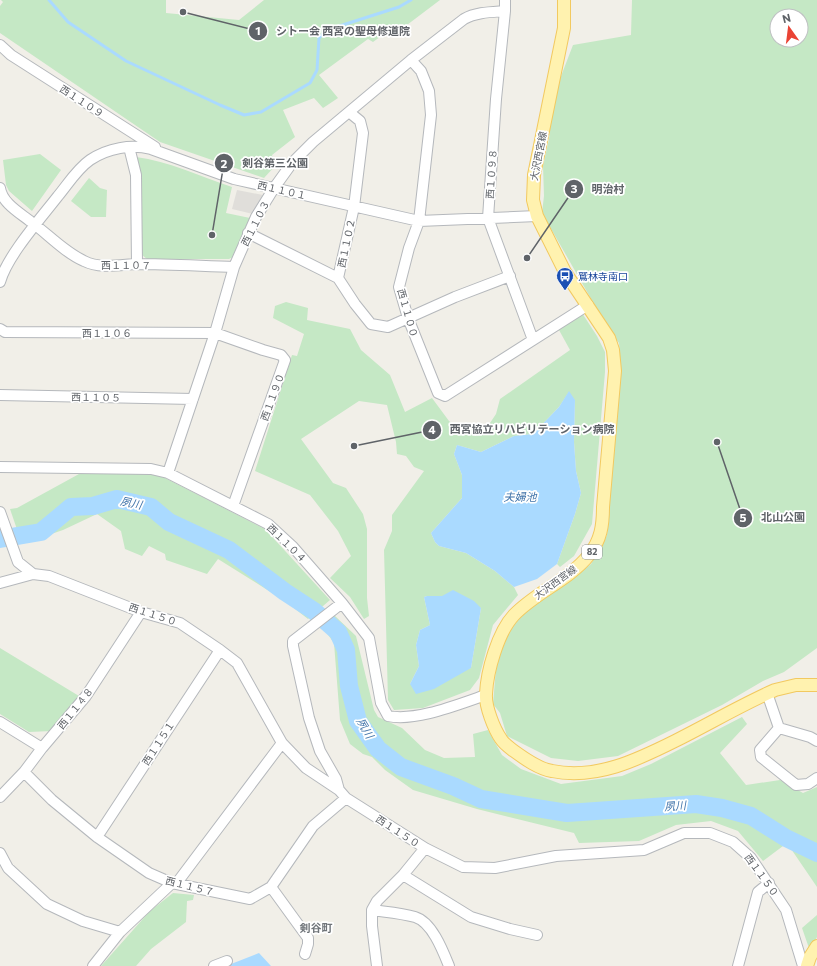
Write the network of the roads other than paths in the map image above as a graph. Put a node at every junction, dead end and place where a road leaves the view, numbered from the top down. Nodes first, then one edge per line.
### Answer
1 (505, 0) edge
2 (564, 0) edge
3 (506, 11) junction
4 (0, 45) edge
5 (411, 60) junction
6 (349, 112) junction
7 (129, 147) junction
8 (165, 154) junction
9 (0, 188) edge
10 (274, 188) junction
11 (354, 207) junction
12 (537, 216) junction
13 (488, 218) junction
14 (419, 220) junction
15 (36, 225) junction
16 (248, 233) junction
17 (136, 264) junction
18 (234, 267) junction
19 (510, 276) junction
20 (338, 278) junction
21 (0, 282) edge
22 (588, 305) junction
23 (408, 318) junction
24 (0, 329) edge
25 (214, 334) junction
26 (533, 340) junction
27 (0, 395) edge
28 (193, 399) junction
29 (0, 467) edge
30 (168, 473) junction
31 (233, 506) junction
32 (0, 512) edge
33 (33, 574) junction
34 (0, 583) edge
35 (342, 603) junction
36 (141, 612) junction
37 (220, 650) junction
38 (817, 686) edge
39 (767, 693) junction
40 (486, 695) junction
41 (0, 722) edge
42 (779, 728) junction
43 (817, 741) edge
44 (282, 744) junction
45 (42, 748) junction
46 (24, 772) junction
47 (817, 778) edge
48 (338, 790) junction
49 (0, 797) edge
50 (346, 798) junction
51 (96, 837) junction
52 (425, 848) junction
53 (0, 853) edge
54 (403, 875) junction
55 (769, 883) junction
56 (174, 884) junction
57 (271, 887) junction
58 (372, 910) junction
59 (120, 932) junction
60 (537, 935) dead end
61 (817, 946) edge
62 (305, 954) dead end
63 (227, 961) dead end
64 (93, 966) edge
65 (214, 966) edge
66 (377, 966) edge
67 (449, 966) edge
68 (738, 966) edge
69 (803, 966) edge
70 (806, 966) edge

1 - 3 street, 西１０９８
2 - 12 main road, 大沢西宮線 / 82
3 - 5 street, 西１１０３
3 - 13 street, 西１０９８
4 - 8 street, 西１１０９
5 - 6 street, 西１１０３
5 - 14 street, 西１１００
6 - 10 street, 西１１０３
6 - 11 street, 西１１０２
7 - 8 street, 西１１０１
7 - 15 street, 西１１０１
7 - 17 street
8 - 10 street, 西１１０１
9 - 15 street, 西１１０７
10 - 11 street, 西１１０１
10 - 16 street, 西１１０３
11 - 14 street, 西１１０１
11 - 20 street, 西１１０２
12 - 13 street, 西１１０１
12 - 22 main road, 大沢西宮線 / 82
13 - 14 street, 西１１０１
13 - 19 street, 西１０９８
14 - 23 street, 西１１００
15 - 17 street, 西１１０７
15 - 21 street, 西１１０１
16 - 18 street, 西１１０３
16 - 20 street, 西１１０２
17 - 18 street, 西１１０７
18 - 25 street, 西１１０３
19 - 23 street
19 - 26 street, 西１０９８
20 - 23 street
22 - 26 street, 西１１００
22 - 40 main road, 大沢西宮線 / 82
23 - 26 street, 西１１００
24 - 25 street, 西１１０６
25 - 28 street, 西１１０３
25 - 31 street, 西１１９０
27 - 28 street, 西１１０５
28 - 30 street, 西１１０３
29 - 30 street, 西１１０４
30 - 31 street, 西１１０４
31 - 35 street, 西１１０４
32 - 33 street
33 - 34 street, 西１１５０
33 - 36 street, 西１１５０
35 - 40 street, 西１１０４
35 - 48 street
36 - 37 street, 西１１５０
36 - 45 street, 西１１４８
37 - 44 street, 西１１５０
37 - 51 street, 西１１５１
38 - 39 main road, 大沢西宮線 / 82
39 - 40 main road, 大沢西宮線 / 82
39 - 42 street
41 - 45 street
42 - 43 street
42 - 47 street
44 - 48 street, 西１１５０
44 - 56 street
45 - 46 street, 西１１４８
46 - 49 street, 西１１４８
46 - 51 street, 西１１５７
48 - 50 street, 西１１５０
50 - 52 street, 西１１５０
50 - 57 street, 西１１５７
51 - 56 street, 西１１５７
52 - 54 street
52 - 55 street, 西１１５０
53 - 59 street
54 - 58 street
54 - 60 street
55 - 68 street
55 - 69 street, 西１１５０
56 - 57 street, 西１１５７
56 - 59 street
57 - 62 street
58 - 66 street
58 - 67 street
59 - 64 street
61 - 70 main road
63 - 65 street

